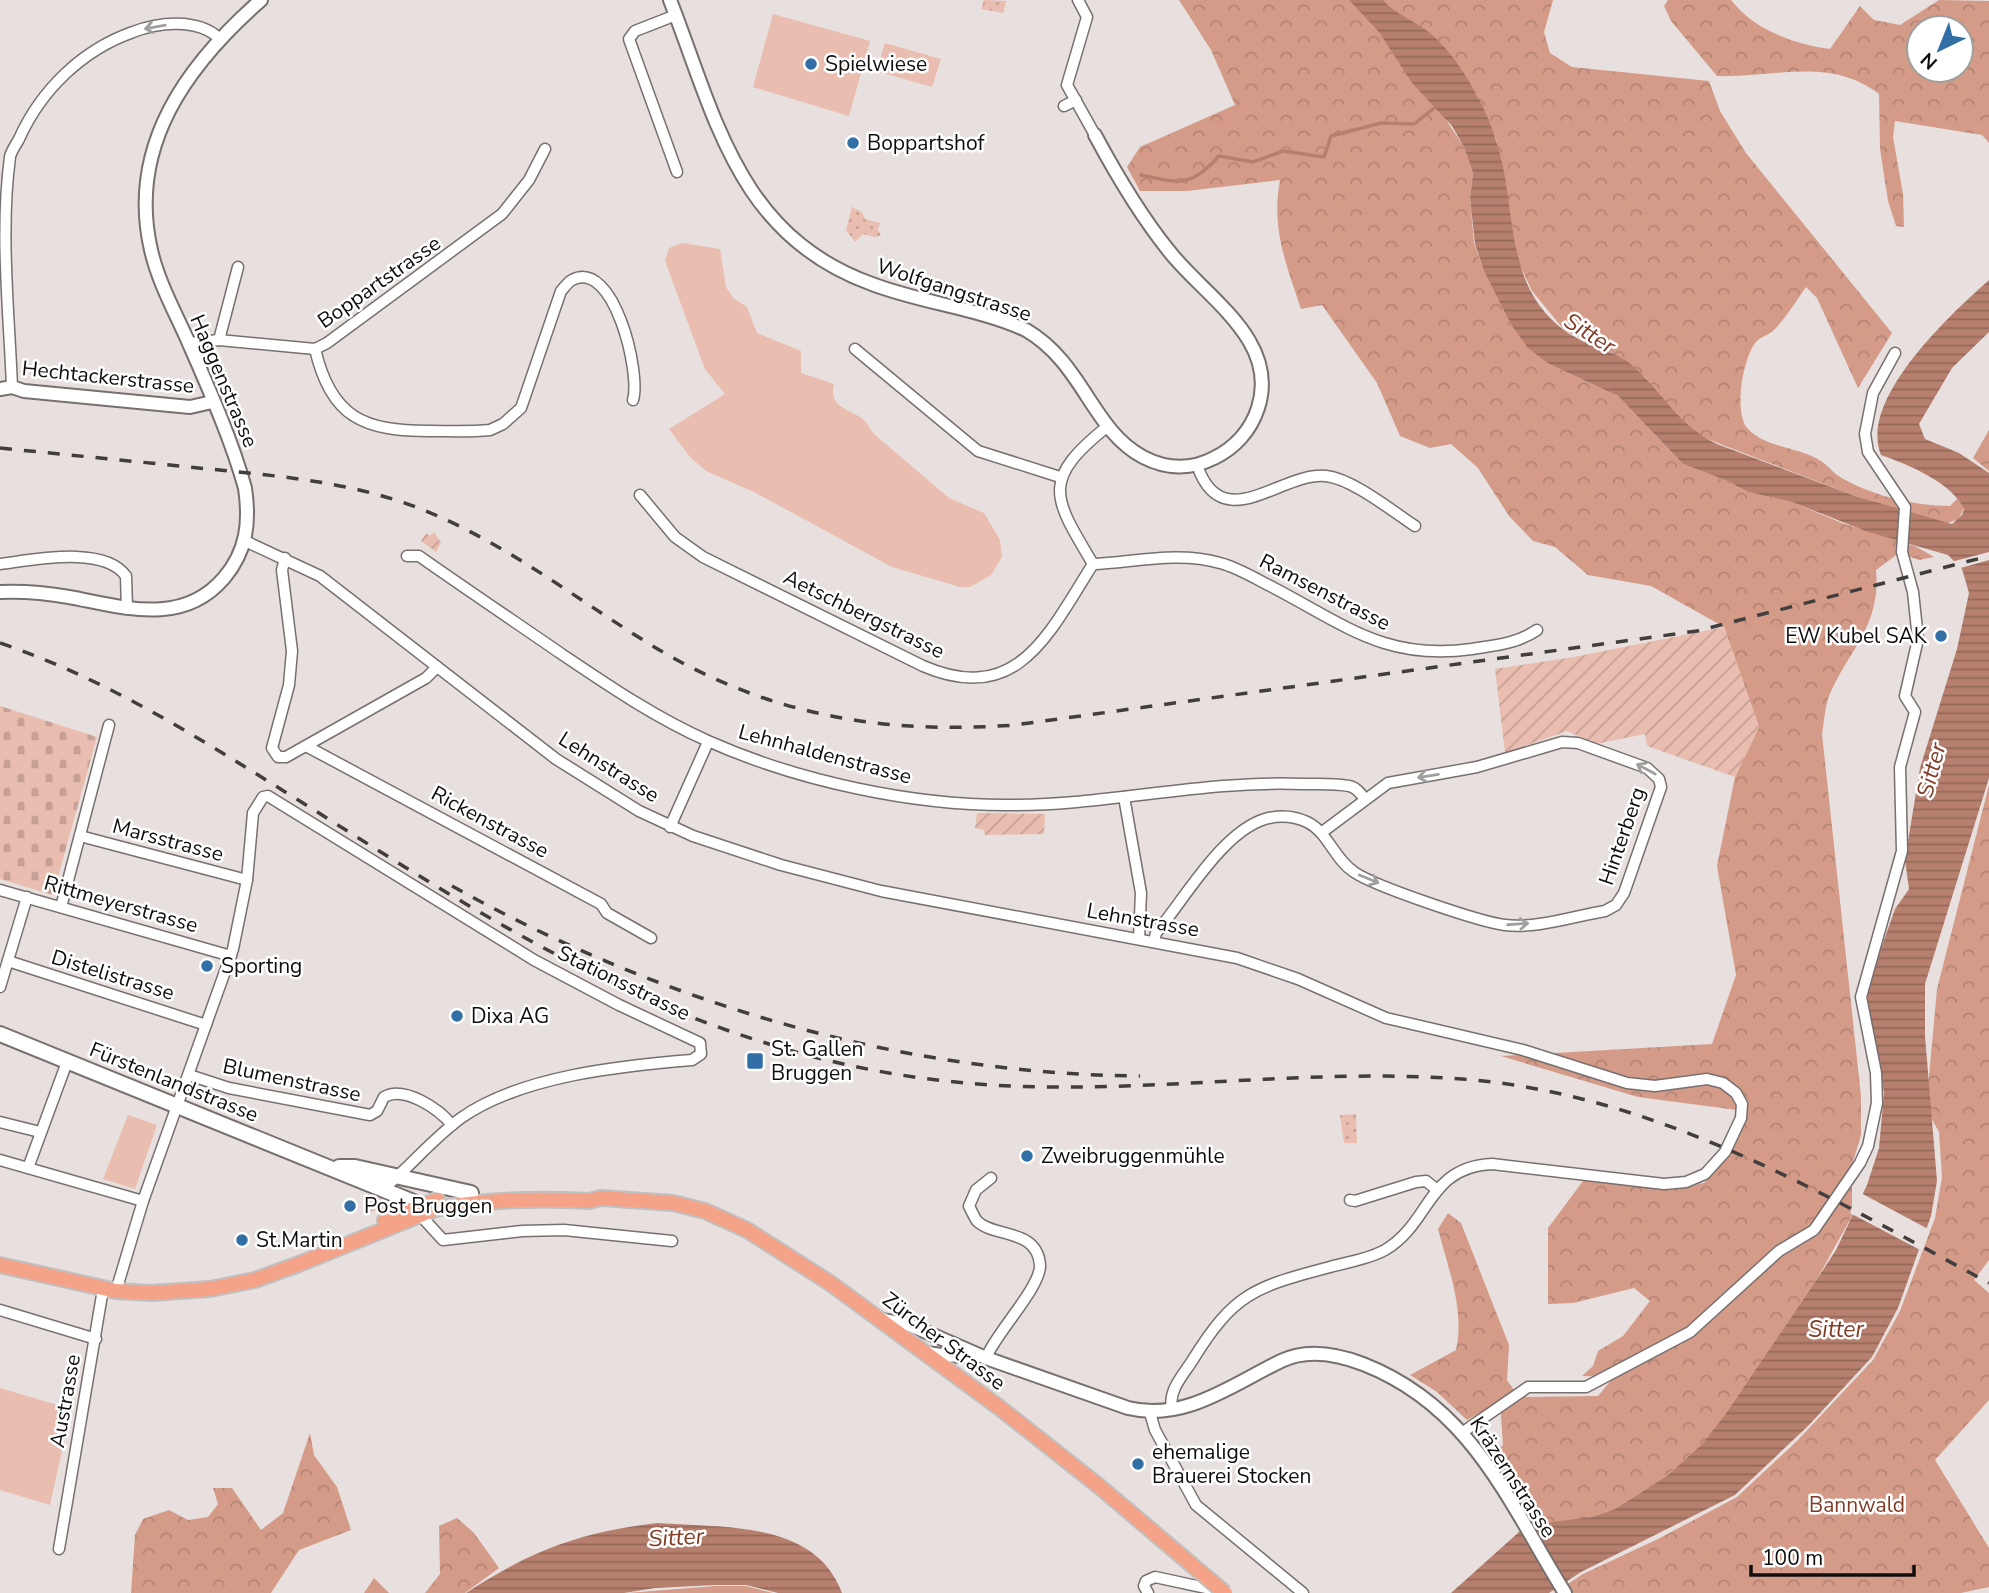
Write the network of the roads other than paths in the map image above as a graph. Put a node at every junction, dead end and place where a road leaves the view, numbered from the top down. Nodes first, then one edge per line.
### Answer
1 (261, 0) edge
2 (670, 0) edge
3 (1078, 0) edge
4 (676, 15) junction
5 (219, 38) junction
6 (1076, 100) junction
7 (1064, 107) dead end
8 (1095, 135) joint
9 (545, 149) dead end
10 (5, 154) edge
11 (677, 172) dead end
12 (238, 267) dead end
13 (219, 340) junction
14 (189, 343) junction
15 (315, 349) junction
16 (855, 349) dead end
17 (1895, 353) dead end
18 (6, 388) edge
19 (633, 400) dead end
20 (212, 402) junction
21 (1108, 426) junction
22 (1197, 465) junction
23 (1060, 477) junction
24 (640, 495) dead end
25 (1415, 526) dead end
26 (245, 541) junction
27 (407, 556) dead end
28 (285, 558) junction
29 (0, 564) edge
30 (1093, 564) junction
31 (0, 592) edge
32 (128, 609) junction
33 (1537, 630) dead end
34 (437, 667) junction
35 (109, 725) dead end
36 (708, 741) junction
37 (306, 746) junction
38 (268, 796) joint
39 (1124, 797) junction
40 (1365, 799) junction
41 (670, 827) junction
42 (1321, 833) junction
43 (80, 836) junction
44 (247, 880) junction
45 (0, 890) edge
46 (27, 897) junction
47 (61, 907) junction
48 (651, 938) dead end
49 (1139, 939) junction
50 (1154, 941) junction
51 (230, 957) junction
52 (8, 961) junction
53 (0, 987) edge
54 (206, 1025) junction
55 (0, 1034) edge
56 (67, 1062) junction
57 (189, 1075) junction
58 (178, 1106) junction
59 (0, 1122) edge
60 (452, 1125) junction
61 (40, 1132) junction
62 (0, 1160) edge
63 (334, 1167) junction
64 (27, 1168) junction
65 (353, 1177) junction
66 (397, 1177) junction
67 (991, 1178) dead end
68 (1436, 1189) junction
69 (471, 1193) junction
70 (601, 1198) junction
71 (1350, 1200) dead end
72 (143, 1201) junction
73 (405, 1204) junction
74 (426, 1210) junction
75 (672, 1241) dead end
76 (348, 1243) junction
77 (0, 1265) edge
78 (110, 1290) junction
79 (0, 1310) edge
80 (883, 1320) junction
81 (96, 1339) junction
82 (926, 1353) junction
83 (950, 1358) junction
84 (985, 1358) junction
85 (958, 1376) junction
86 (1172, 1408) junction
87 (1150, 1413) junction
88 (1463, 1432) junction
89 (59, 1549) dead end
90 (1148, 1593) edge
91 (1226, 1593) edge
92 (1303, 1593) edge
93 (1565, 1593) edge

1 - 5 street, Haggenstrasse
2 - 4 street, Wolfgangstrasse
3 - 6 street
4 - 11 street
4 - 21 street, Wolfgangstrasse
5 -> 10 street
5 - 14 street, Haggenstrasse
6 - 7 street
6 - 8 street, Wolfgangstrasse
8 - 22 street, Wolfgangstrasse
9 - 15 street, Boppartstrasse
10 - 18 street
12 - 13 street
13 - 14 street, Boppartstrasse
13 - 15 street, Boppartstrasse
14 - 20 street, Haggenstrasse
15 - 19 street
16 - 23 street
17 - 88 street
18 - 20 street, Hechtackerstrasse
20 - 26 street, Haggenstrasse
21 - 22 street, Wolfgangstrasse
21 - 23 street
22 - 25 street
23 - 30 street
24 - 30 street, Aetschbergstrasse
26 - 28 street, Lehnstrasse
26 - 32 street, Haggenstrasse
27 - 36 street, Lehnhaldenstrasse
28 - 34 street, Lehnstrasse
28 - 37 street
29 - 32 street
30 - 33 street, Ramsenstrasse
31 - 32 street, Haggenstrasse
34 - 37 street
34 - 41 street, Lehnstrasse
35 - 43 street
36 - 39 street, Lehnhaldenstrasse
36 - 41 street
37 - 48 street, Rickenstrasse
38 - 44 street, Austrasse
38 - 60 street, Stationsstrasse
39 - 40 street, Lehnhaldenstrasse
39 - 49 street
40 - 42 street, Hinterberg
42 -> 40 street, Hinterberg
41 - 49 street, Lehnstrasse
42 - 50 street, Hinterberg
43 - 44 street, Marsstrasse
43 - 47 street
44 - 51 street, Austrasse
45 - 46 street, Rittmeyerstrasse
46 - 47 street, Rittmeyerstrasse
46 - 52 street
47 - 51 street, Rittmeyerstrasse
49 - 50 street, Lehnstrasse
50 - 68 street, Lehnstrasse
51 - 54 street, Austrasse
52 - 53 street
52 - 54 street, Distelistrasse
54 - 57 street, Austrasse
55 - 56 main road, Fürstenlandstrasse
56 - 58 main road, Fürstenlandstrasse
56 - 61 street
57 - 58 street, Austrasse
57 - 60 street, Blumenstrasse
58 - 63 main road, Fürstenlandstrasse
58 - 72 street, Austrasse
59 - 61 street
60 - 66 street, Stationsstrasse
61 - 64 street
62 - 64 street
63 - 65 main road, Fürstenlandstrasse
63 - 66 main road, Fürstenlandstrasse
64 - 72 street
65 - 66 street, Fürstenlandstrasse
65 - 73 main road, Fürstenlandstrasse
66 - 69 main road, Fürstenlandstrasse
67 - 84 street
68 - 71 street
68 - 86 street, Lehnstrasse
69 - 70 main road, Zürcher Strasse
69 - 74 main road, Zürcher Strasse
70 - 74 main road, Zürcher Strasse
70 - 80 main road, Zürcher Strasse
72 - 78 street, Austrasse
73 - 74 main road, Zürcher Strasse
73 - 76 main road, Zürcher Strasse
74 - 75 street
74 - 76 main road, Zürcher Strasse
76 - 78 main road, Zürcher Strasse
77 - 78 main road, Zürcher Strasse
78 - 81 street, Austrasse
79 - 81 street
80 - 82 main road, Zürcher Strasse
80 - 84 street, Kräzernstrasse
81 - 89 street, Austrasse
82 - 83 street, Kräzernstrasse
82 - 85 main road, Zürcher Strasse
83 - 84 street, Kräzernstrasse
83 - 85 street
84 - 87 street, Kräzernstrasse
85 - 91 main road, Zürcher Strasse, bridge
86 - 87 street, Kräzernstrasse
86 - 88 street, Kräzernstrasse
87 - 92 street
88 - 93 street, Kräzernstrasse
90 - 91 street

